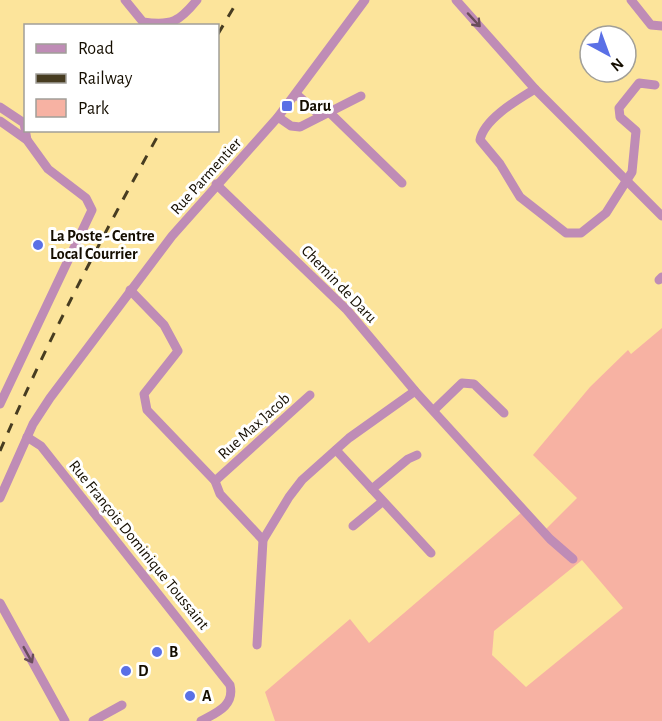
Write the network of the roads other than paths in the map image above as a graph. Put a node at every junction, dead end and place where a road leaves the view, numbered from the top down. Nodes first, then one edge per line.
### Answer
1 (125, 0) edge
2 (197, 0) edge
3 (365, 0) edge
4 (456, 0) edge
5 (631, 0) edge
6 (159, 24) edge
7 (166, 24) edge
8 (662, 26) edge
9 (655, 85) dead end
10 (535, 89) junction
11 (296, 94) junction
12 (361, 96) dead end
13 (0, 107) edge
14 (325, 114) junction
15 (278, 117) junction
16 (0, 121) edge
17 (24, 123) edge
18 (26, 132) edge
19 (27, 140) junction
20 (627, 180) junction
21 (402, 183) dead end
22 (216, 184) junction
23 (662, 216) edge
24 (130, 290) junction
25 (415, 391) junction
26 (310, 395) dead end
27 (0, 404) edge
28 (434, 410) junction
29 (504, 413) dead end
30 (27, 436) junction
31 (336, 450) junction
32 (417, 455) dead end
33 (214, 481) junction
34 (372, 489) junction
35 (0, 498) edge
36 (382, 502) junction
37 (354, 526) dead end
38 (263, 540) junction
39 (431, 553) dead end
40 (573, 560) dead end
41 (0, 603) edge
42 (257, 645) dead end
43 (122, 705) dead end
44 (65, 721) edge
45 (93, 721) edge
46 (201, 721) edge

1 - 6 street
2 - 7 street
3 - 11 street, Rue Parmentier
4 -> 10 street
5 - 8 street
9 - 20 street
10 - 20 street
10 - 20 street
11 - 14 street
11 - 15 street, Rue Parmentier
12 - 14 street
13 - 17 street
14 - 15 street
14 - 21 street
15 - 22 street, Rue Parmentier
16 - 19 street
18 - 19 street
19 - 27 street
20 - 23 street
22 - 24 street, Rue Parmentier
22 - 25 street, Chemin de Daru
24 - 30 street, Rue Parmentier
24 - 33 street, Rue Max Jacob
25 - 28 street, Chemin de Daru
25 - 31 street
26 - 33 street, Rue Max Jacob
28 - 29 street
28 - 40 street, Chemin de Daru
30 - 35 street, Rue Parmentier
30 - 46 street, Rue François Dominique Toussaint
31 - 34 street
31 - 38 street
32 - 34 street
33 - 38 street
34 - 36 street
36 - 37 street
36 - 39 street
38 - 42 street
41 -> 44 street
43 - 45 street

